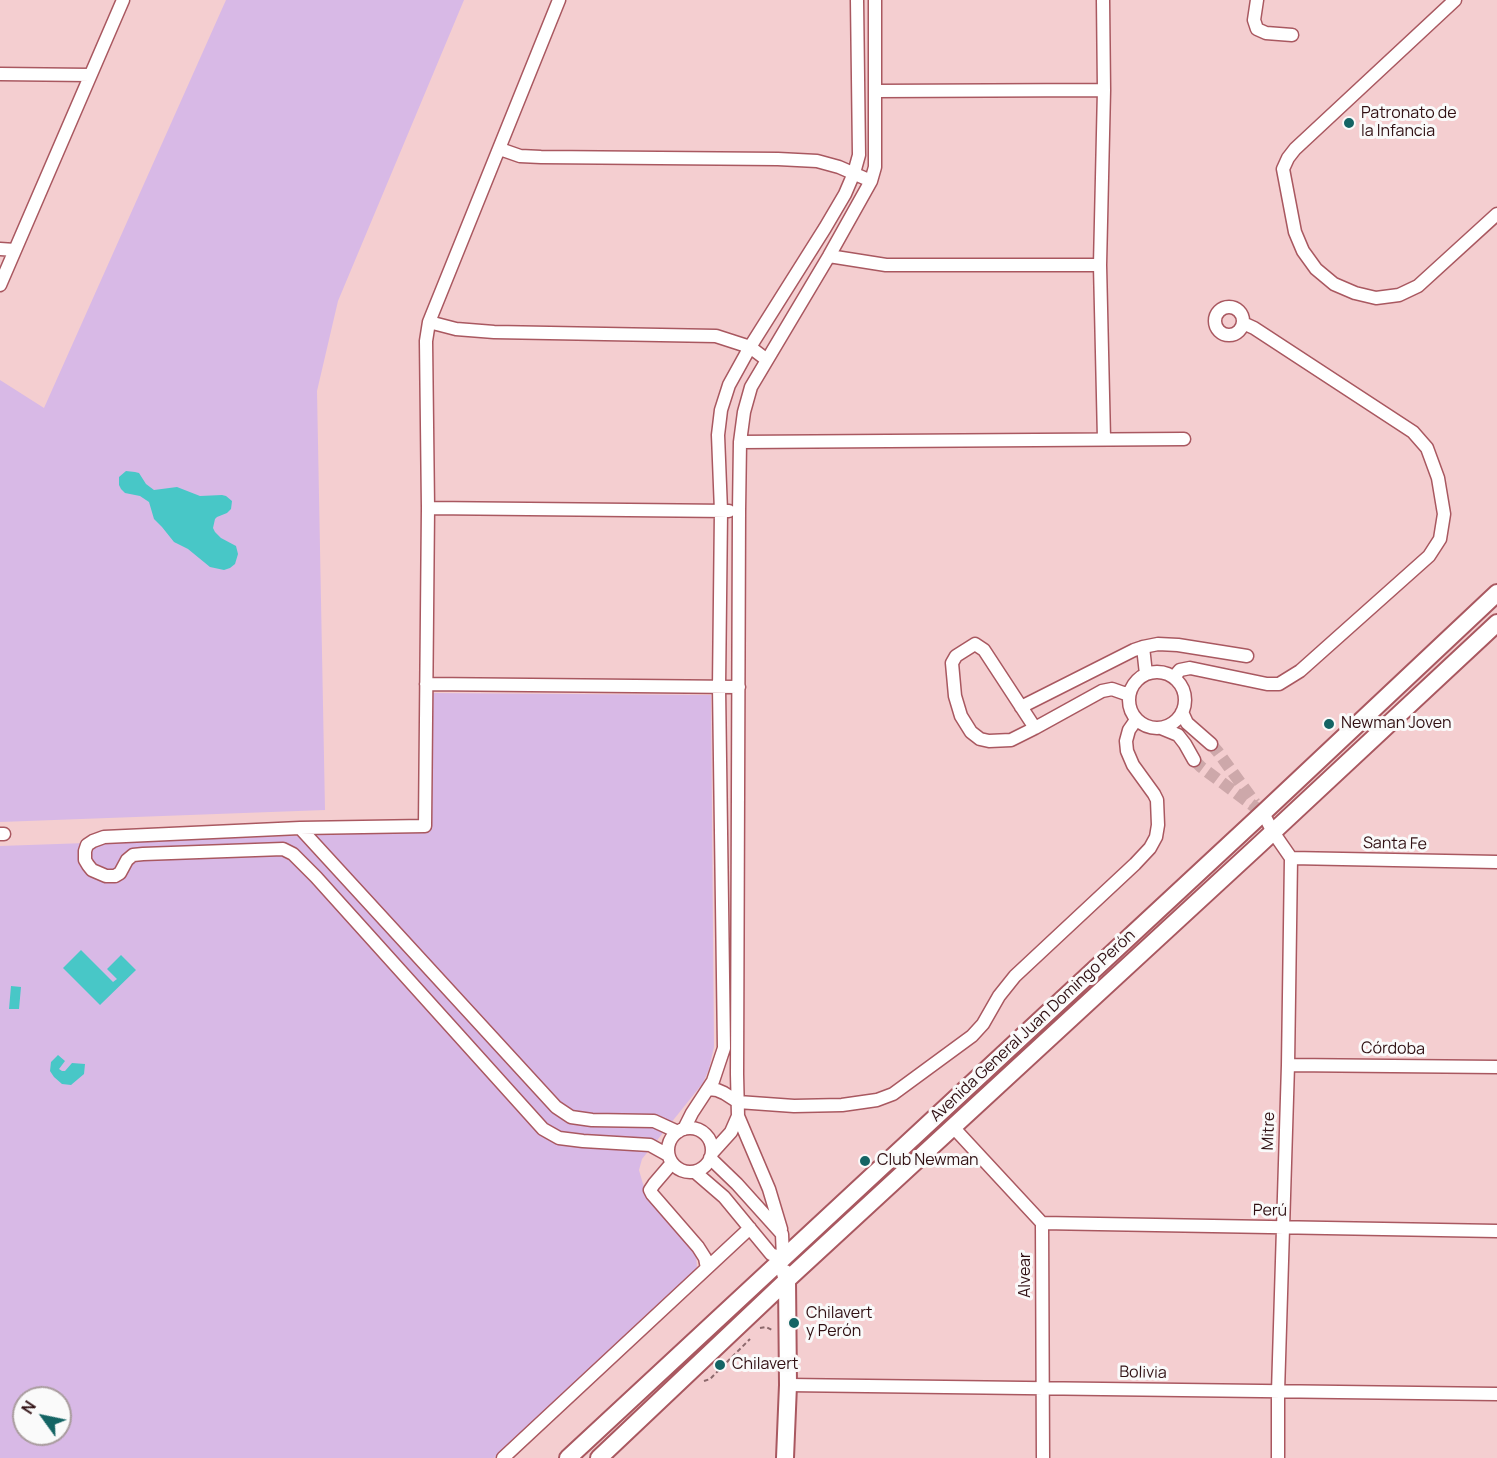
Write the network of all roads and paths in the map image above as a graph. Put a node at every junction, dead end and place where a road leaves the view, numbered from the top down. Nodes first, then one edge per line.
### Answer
1 (123, 0) edge
2 (559, 0) edge
3 (857, 0) edge
4 (875, 0) edge
5 (1103, 0) edge
6 (1257, 0) edge
7 (1455, 0) edge
8 (1292, 35) dead end
9 (0, 74) edge
10 (90, 75) junction
11 (1104, 90) junction
12 (875, 91) junction
13 (500, 149) junction
14 (854, 173) junction
15 (871, 181) junction
16 (1497, 214) edge
17 (0, 249) edge
18 (15, 249) junction
19 (829, 256) junction
20 (1100, 265) junction
21 (0, 285) edge
22 (429, 322) junction
23 (1243, 323) dead end
24 (750, 347) junction
25 (767, 360) junction
26 (1104, 439) junction
27 (1184, 439) dead end
28 (740, 442) junction
29 (428, 508) junction
30 (721, 511) junction
31 (739, 511) junction
32 (1497, 593) edge
33 (1497, 623) edge
34 (1143, 647) junction
35 (1247, 656) dead end
36 (1146, 674) junction
37 (1173, 677) junction
38 (426, 684) junction
39 (719, 687) junction
40 (739, 687) junction
41 (1129, 695) junction
42 (1021, 706) junction
43 (1182, 712) junction
44 (1136, 720) junction
45 (1035, 728) junction
46 (1161, 728) junction
47 (1211, 744) tunnel mouth
48 (1194, 760) tunnel mouth
49 (1263, 813) junction
50 (300, 828) junction
51 (1273, 832) junction
52 (1292, 858) junction
53 (1497, 862) edge
54 (1288, 1065) junction
55 (1497, 1067) edge
56 (709, 1089) junction
57 (738, 1102) junction
58 (738, 1116) junction
59 (953, 1127) junction
60 (681, 1131) junction
61 (711, 1155) junction
62 (670, 1159) junction
63 (695, 1172) junction
64 (1042, 1223) junction
65 (750, 1228) junction
66 (1283, 1228) junction
67 (1497, 1231) edge
68 (782, 1234) junction
69 (783, 1259) junction
70 (707, 1268) junction
71 (787, 1280) junction
72 (760, 1329) dead end
73 (751, 1337) dead end
74 (774, 1338) dead end
75 (698, 1384) dead end
76 (788, 1385) junction
77 (1043, 1387) junction
78 (1278, 1392) junction
79 (1497, 1394) edge
80 (503, 1458) edge
81 (568, 1458) edge
82 (599, 1458) edge
83 (785, 1458) edge
84 (1043, 1458) edge
85 (1278, 1458) edge

1 - 10 street
2 - 13 street
3 - 14 street
4 - 12 street
5 - 11 street
6 - 8 street
7 - 16 street
9 - 10 street
10 - 18 street
11 - 12 street
11 - 20 street
12 - 15 street
13 - 14 street
13 - 22 street
14 - 15 street
14 - 24 street
15 - 19 street
17 - 18 street
18 - 21 street
19 - 20 street
19 - 25 street
20 - 26 street
22 - 24 street
22 - 29 street
23 - 37 street
24 - 25 street
24 - 30 street
25 - 28 street
26 - 27 street
26 - 28 street
28 - 31 street
29 - 30 street
29 - 38 street
30 - 31 street
30 - 39 street
31 - 40 street
32 - 49 main road, Avenida General Juan Domingo Perón
33 - 51 main road, Avenida General Juan Domingo Perón
34 - 35 street
34 - 36 street
34 - 42 street
36 - 37 street
36 - 41 street
37 - 43 street
38 - 39 street
38 - 50 street
39 - 40 street
39 - 56 street
40 - 57 street
41 - 44 street
41 - 45 street
42 - 45 street
42 - 45 street
43 - 46 street
43 - 47 street
44 - 46 street
44 - 57 street
46 - 48 street
49 - 51 street
49 - 69 main road, Avenida General Juan Domingo Perón
50 - 60 street
50 - 62 street
51 - 52 street
51 - 59 main road, Avenida General Juan Domingo Perón
52 - 53 street, Santa Fe
52 - 54 street, Mitre
54 - 55 street, Córdoba
54 - 66 street, Mitre
56 - 57 street
56 - 60 street
57 - 58 street
58 - 61 street
58 - 68 street
59 - 64 street
59 - 71 main road, Avenida General Juan Domingo Perón
60 - 61 street
60 - 62 street
61 - 63 street
61 - 68 street
62 - 63 street
62 - 70 street
63 - 65 street
64 - 66 street, Perú
64 - 77 street, Alvear
65 - 69 street
65 - 70 street
66 - 67 street, Perú
66 - 78 street, Mitre
68 - 69 street
69 - 71 main road
69 - 81 main road, Avenida General Juan Domingo Perón
70 - 80 street
71 - 76 main road
71 - 82 main road, Avenida General Juan Domingo Perón
72 - 74 path
73 - 75 path
76 - 77 street, Bolivia
76 - 83 main road
77 - 78 street, Bolivia
77 - 84 street, Alvear
78 - 79 street, Bolivia
78 - 85 street, Mitre

